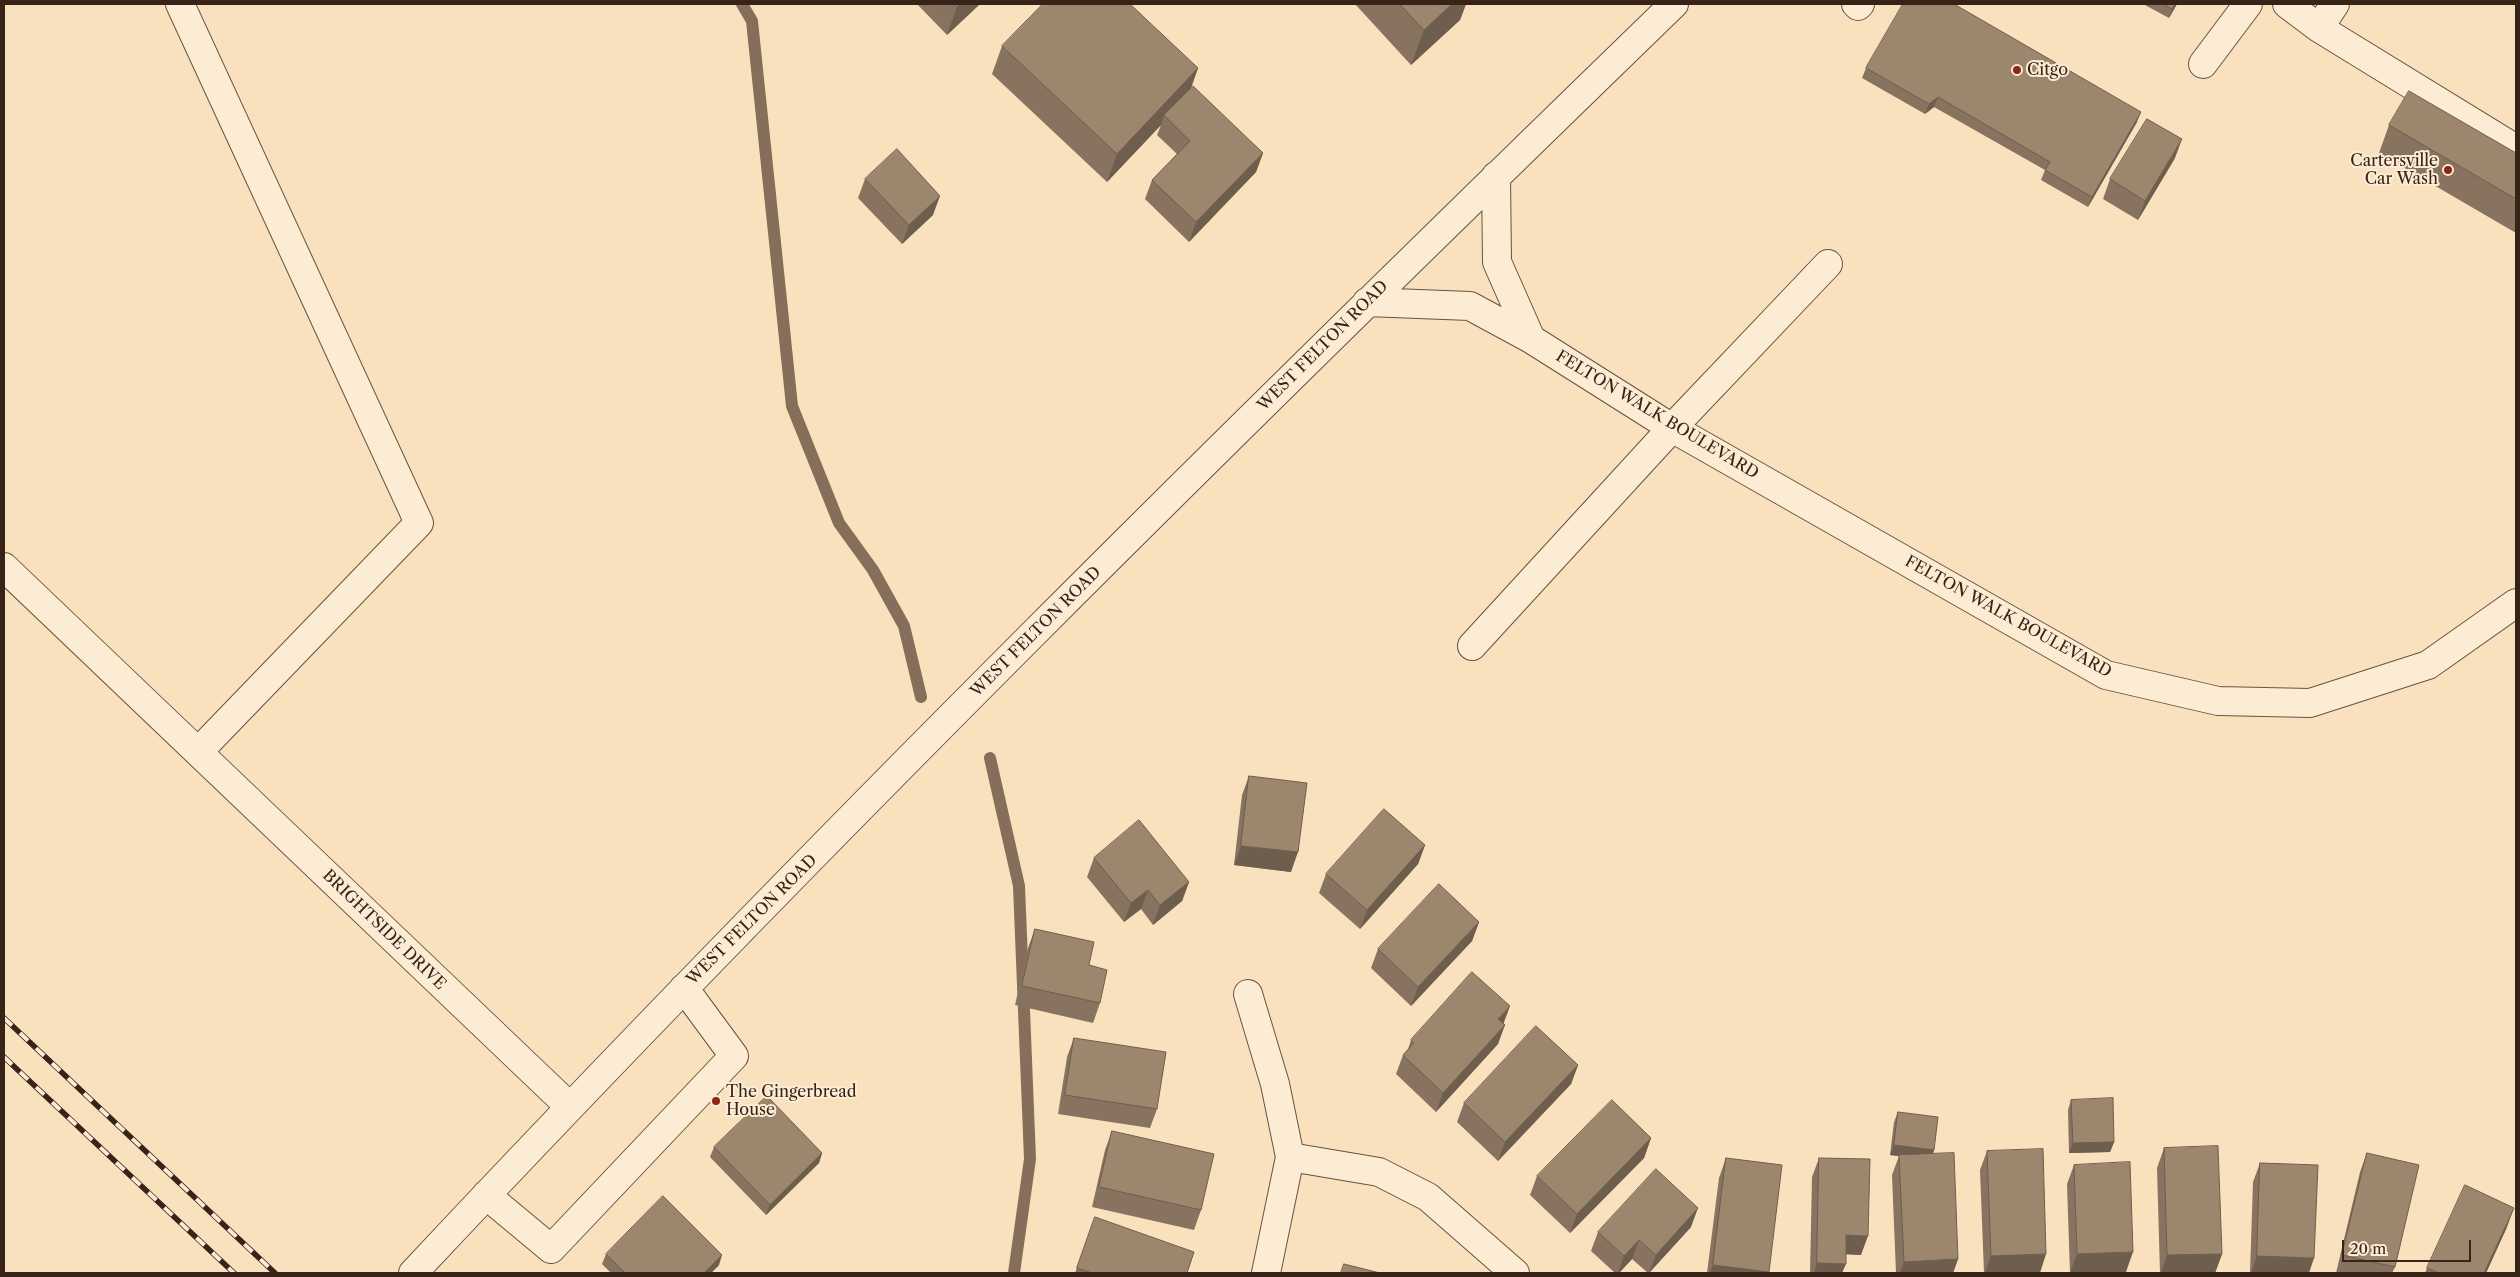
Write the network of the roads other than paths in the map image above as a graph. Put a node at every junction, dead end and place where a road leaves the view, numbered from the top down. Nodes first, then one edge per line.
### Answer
1 (180, 4) edge
2 (1674, 4) edge
3 (1856, 4) edge
4 (1860, 4) edge
5 (2248, 4) edge
6 (2287, 4) edge
7 (2335, 4) edge
8 (2319, 28) junction
9 (2203, 64) dead end
10 (2516, 149) edge
11 (1496, 176) junction
12 (1828, 264) dead end
13 (1367, 302) junction
14 (1531, 338) junction
15 (1672, 428) junction
16 (4, 567) edge
17 (2516, 603) edge
18 (1472, 646) dead end
19 (198, 752) junction
20 (684, 988) junction
21 (1248, 994) dead end
22 (570, 1107) junction
23 (1290, 1157) junction
24 (486, 1195) junction
25 (413, 1273) edge
26 (1266, 1273) edge
27 (1515, 1273) edge

1 - 19 street
2 - 11 street, WEST FELTON ROAD
3 - 4 street
5 - 9 street
6 - 8 street
7 - 8 street
8 - 10 street
11 - 13 street, WEST FELTON ROAD
11 - 14 street
12 - 15 street
13 - 14 street, FELTON WALK BOULEVARD
13 - 20 street, WEST FELTON ROAD
14 - 15 street, FELTON WALK BOULEVARD
15 - 17 street, FELTON WALK BOULEVARD
15 - 18 street
16 - 19 street, BRIGHTSIDE DRIVE
19 - 22 street, BRIGHTSIDE DRIVE
20 - 22 street, WEST FELTON ROAD
20 - 24 street
21 - 23 street
22 - 24 street, WEST FELTON ROAD
23 - 26 street
23 - 27 street
24 - 25 street, WEST FELTON ROAD

